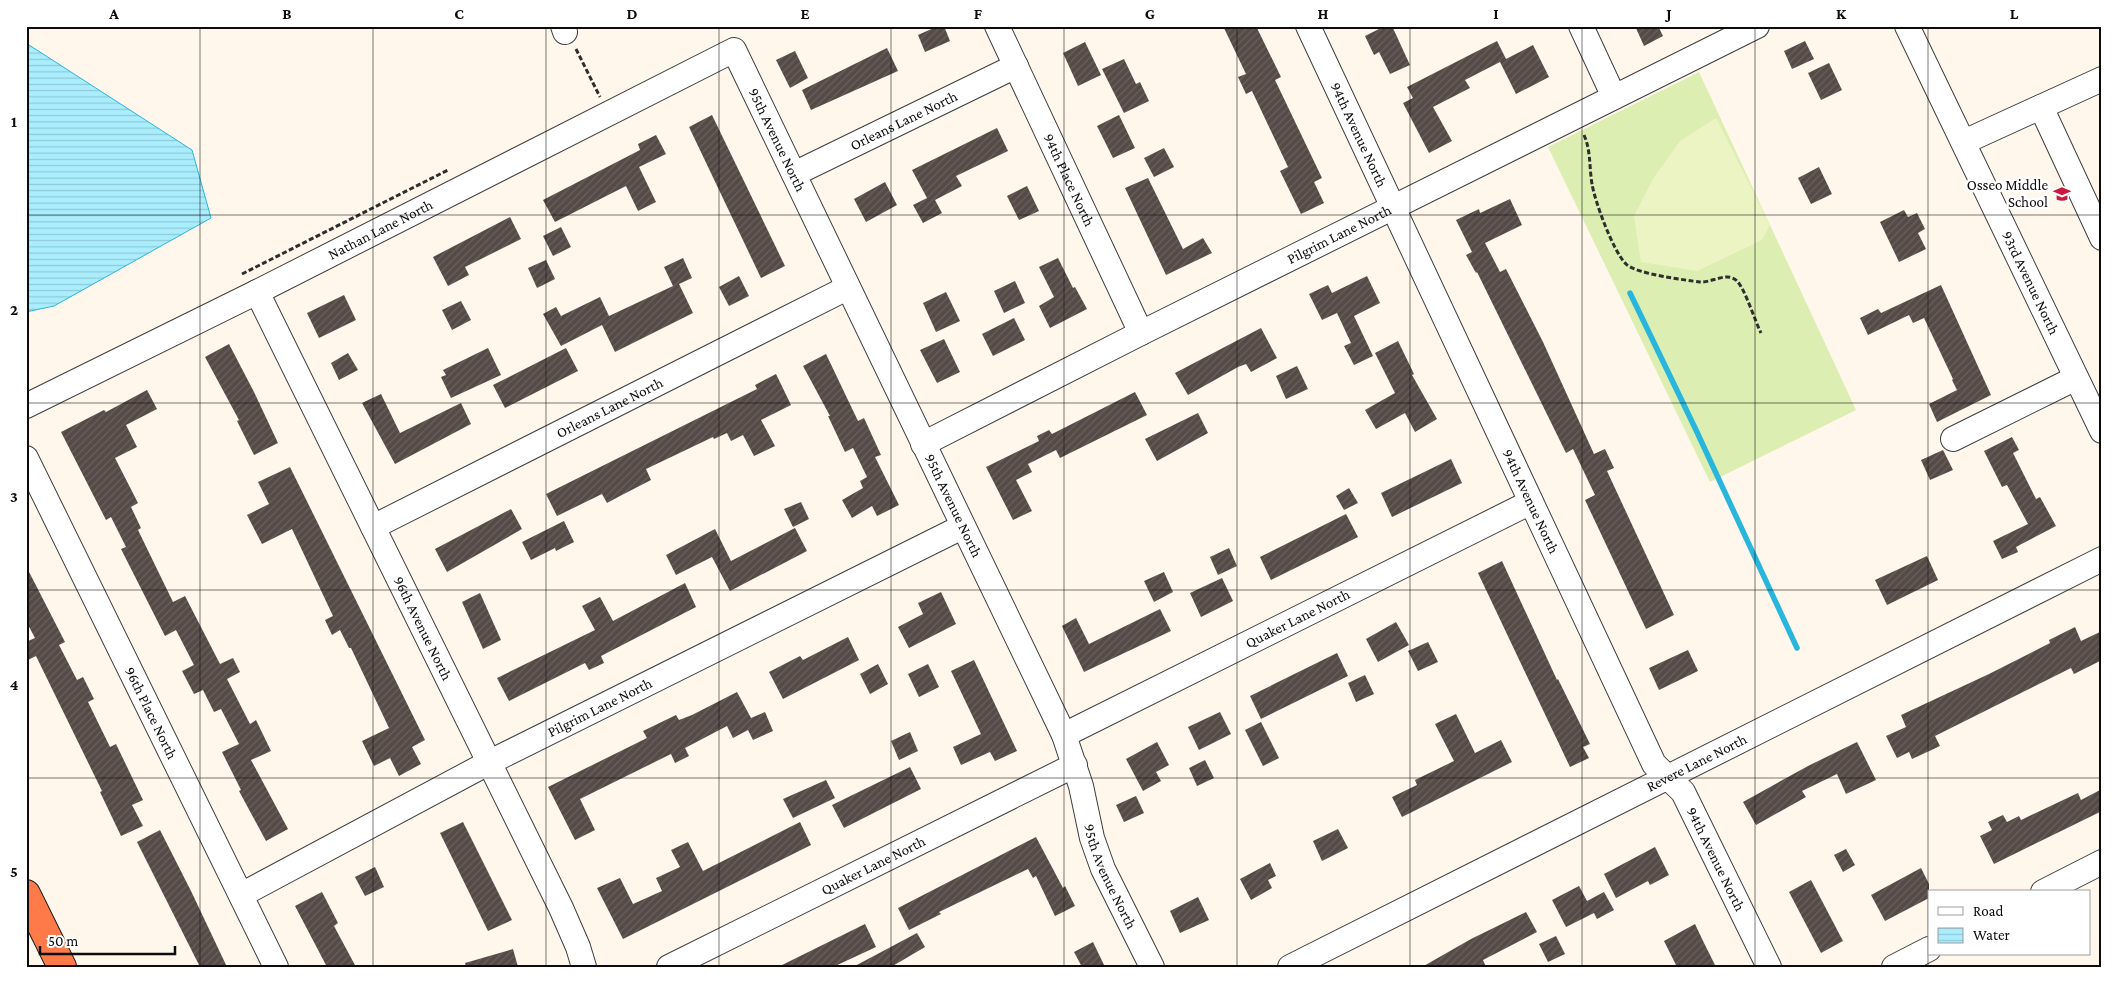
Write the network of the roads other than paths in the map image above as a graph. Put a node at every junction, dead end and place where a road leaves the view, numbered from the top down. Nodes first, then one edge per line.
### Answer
1 (997, 26) edge
2 (1308, 26) edge
3 (1580, 26) edge
4 (1757, 26) edge
5 (1908, 26) edge
6 (734, 50) joint
7 (1016, 66) junction
8 (2102, 79) edge
9 (1614, 97) junction
10 (2041, 108) junction
11 (1964, 142) junction
12 (794, 174) junction
13 (1393, 208) junction
14 (2102, 238) edge
15 (847, 288) junction
16 (257, 292) junction
17 (1141, 332) junction
18 (2076, 378) junction
19 (26, 406) edge
20 (2102, 431) edge
21 (1954, 439) dead end
22 (923, 444) junction
23 (26, 458) edge
24 (1531, 502) junction
25 (373, 527) junction
26 (962, 527) junction
27 (2102, 559) edge
28 (1064, 735) junction
29 (490, 762) junction
30 (1075, 765) junction
31 (1668, 778) junction
32 (2102, 862) edge
33 (2048, 890) edge
34 (26, 894) edge
35 (241, 894) junction
36 (1928, 950) edge
37 (62, 967) edge
38 (276, 967) edge
39 (584, 967) edge
40 (670, 967) edge
41 (1152, 967) edge
42 (1290, 967) edge
43 (1770, 967) edge
44 (1894, 967) edge

1 - 7 street, 94th Place North
2 - 13 street, 94th Avenue North
3 - 9 street
4 - 9 street, Pilgrim Lane North
5 - 11 street, 93rd Avenue North
6 - 12 street, 95th Avenue North
6 - 16 street, Nathan Lane North
7 - 12 street, Orleans Lane North
7 - 17 street, 94th Place North
8 - 10 street
9 - 13 street, Pilgrim Lane North
10 - 11 street
10 - 14 street
11 - 18 street, 93rd Avenue North
12 - 15 street, 95th Avenue North
13 - 17 street, Pilgrim Lane North
13 - 24 street, 94th Avenue North
15 - 22 street, 95th Avenue North
15 - 25 street, Orleans Lane North
16 - 19 street, Nathan Lane North
16 - 25 street, 96th Avenue North
17 - 22 street, Pilgrim Lane North
18 - 20 street, 93rd Avenue North
18 - 21 street
22 - 26 street, 95th Avenue North
23 - 35 street, 96th Place North
24 - 28 street, Quaker Lane North
24 - 31 street, 94th Avenue North
25 - 29 street, 96th Avenue North
26 - 28 street, 95th Avenue North
26 - 29 street, Pilgrim Lane North
27 - 31 street, Revere Lane North
28 - 30 street, 95th Avenue North
29 - 35 street, Pilgrim Lane North
29 - 39 street, 96th Avenue North
30 - 40 street, Quaker Lane North
30 - 41 street, 95th Avenue North
31 - 42 street, Revere Lane North
31 - 43 street, 94th Avenue North
32 - 33 street
34 - 37 highway
35 - 38 street, 96th Place North
36 - 44 street

